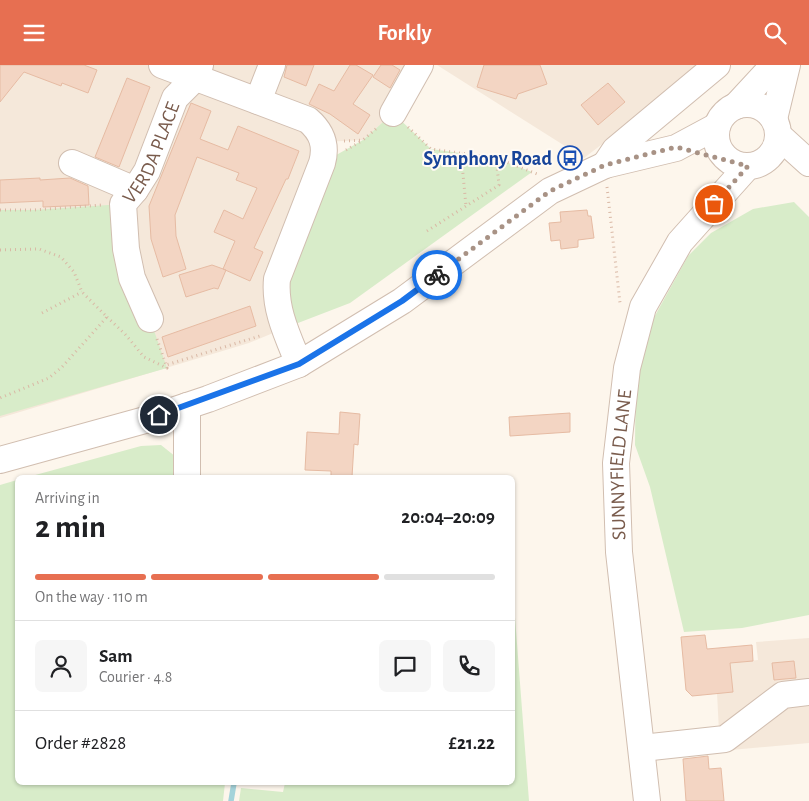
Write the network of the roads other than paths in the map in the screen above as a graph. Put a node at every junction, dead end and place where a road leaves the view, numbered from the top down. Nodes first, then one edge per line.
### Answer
1 (162, 65) edge
2 (272, 65) edge
3 (420, 65) edge
4 (717, 65) edge
5 (774, 65) edge
6 (787, 65) edge
7 (197, 71) edge
8 (258, 101) junction
9 (736, 105) junction
10 (392, 113) road end
11 (717, 126) junction
12 (676, 147) junction
13 (760, 147) junction
14 (72, 163) dead end
15 (809, 163) edge
16 (605, 165) junction
17 (809, 167) edge
18 (129, 197) junction
19 (150, 319) road end
20 (299, 364) junction
21 (187, 406) junction
22 (0, 460) edge
23 (187, 475) edge
24 (809, 692) edge
25 (642, 748) junction
26 (647, 801) edge

1 - 7 street
2 - 8 street
3 - 10 street
4 - 16 street
5 - 9 street
6 - 13 street
7 - 8 street
7 - 18 street, VERDA PLACE
8 - 20 street
9 - 11 street
9 - 13 street
11 - 12 street
11 - 13 street
12 - 13 street
12 - 16 street
13 - 15 street
13 - 17 street
13 - 25 street, SUNNYFIELD LANE
14 - 18 street
16 - 20 street
18 - 19 street, VERDA PLACE
20 - 21 street
21 - 22 street
21 - 23 street
24 - 25 street
25 - 26 street, SUNNYFIELD LANE

